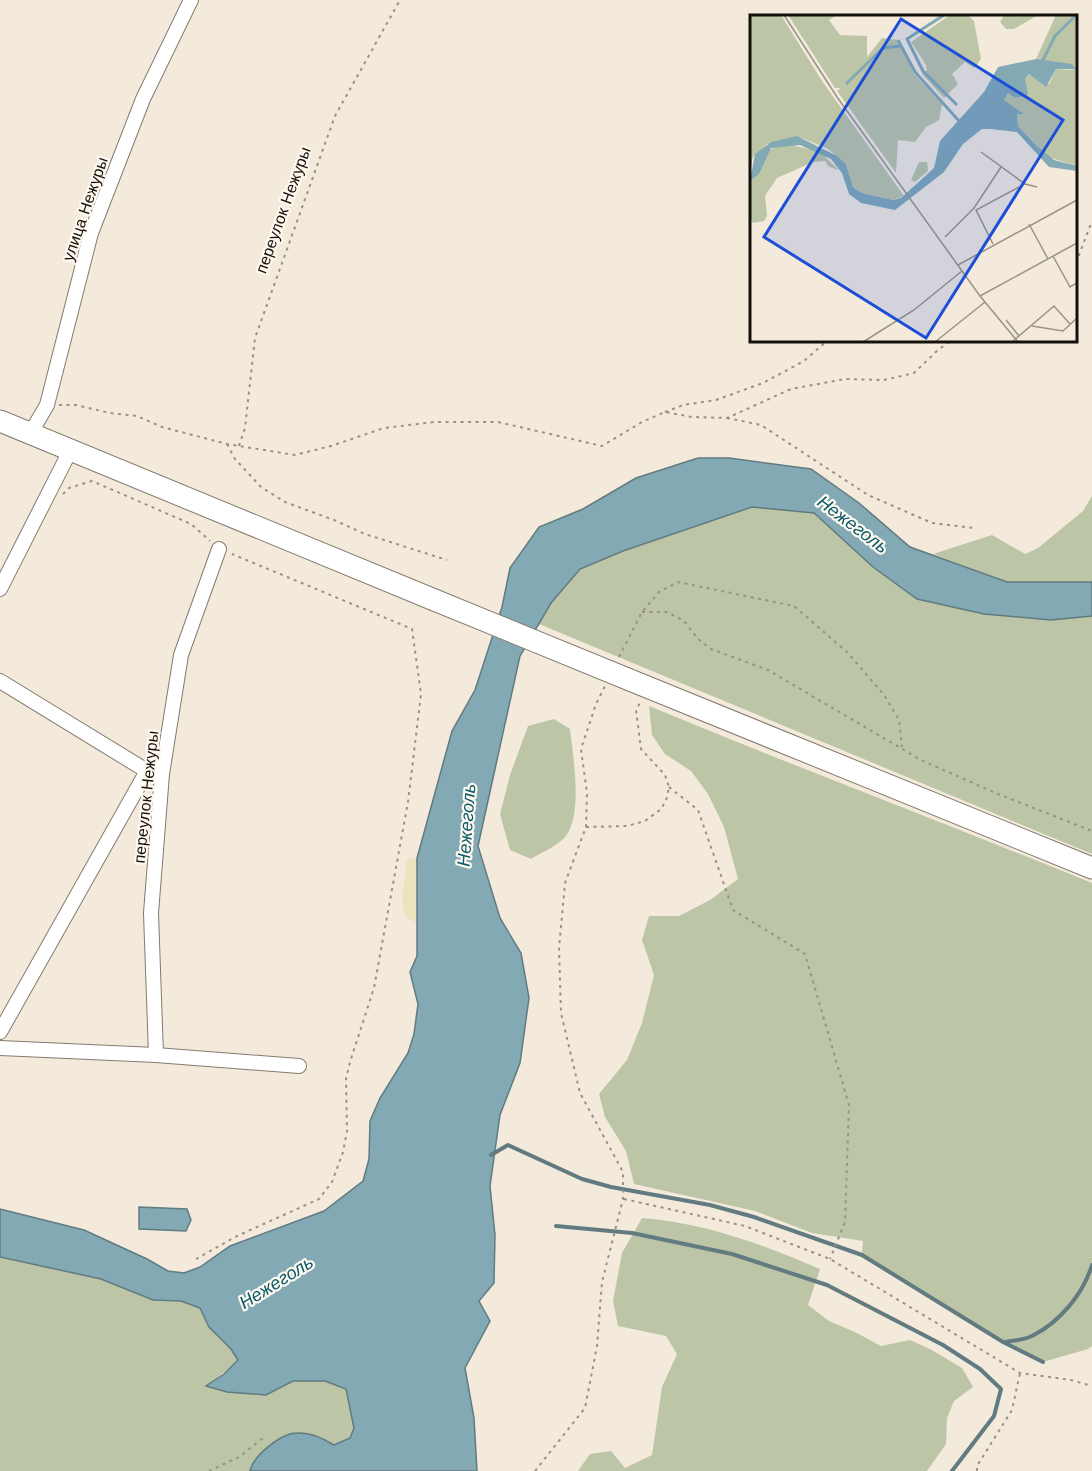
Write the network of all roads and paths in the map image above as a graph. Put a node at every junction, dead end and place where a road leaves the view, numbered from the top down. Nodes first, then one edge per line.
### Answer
1 (191, 0) edge
2 (400, 0) edge
3 (1092, 221) edge
4 (1077, 260) edge
5 (826, 342) edge
6 (949, 342) edge
7 (47, 405) junction
8 (665, 412) junction
9 (727, 418) junction
10 (0, 421) edge
11 (30, 434) junction
12 (227, 444) junction
13 (239, 446) junction
14 (70, 451) junction
15 (45, 500) junction
16 (974, 528) dead end
17 (219, 549) junction
18 (447, 560) dead end
19 (0, 589) edge
20 (642, 612) junction
21 (631, 678) junction
22 (0, 681) edge
23 (606, 685) dead end
24 (902, 747) junction
25 (147, 771) junction
26 (162, 774) junction
27 (669, 786) junction
28 (586, 827) junction
29 (1091, 831) edge
30 (1092, 868) edge
31 (0, 1032) edge
32 (0, 1048) edge
33 (156, 1055) junction
34 (299, 1066) dead end
35 (623, 1199) junction
36 (196, 1259) dead end
37 (830, 1259) junction
38 (1020, 1373) junction
39 (1092, 1386) edge
40 (263, 1438) dead end
41 (209, 1471) edge
42 (535, 1471) edge
43 (977, 1471) edge

1 - 7 street, улица Нежуры
2 - 13 path, переулок Нежуры
3 - 4 path
5 - 8 path
6 - 9 path
7 - 11 street, улица Нежуры
7 - 12 path
8 - 9 path
8 - 13 path
9 - 16 path
10 - 11 main road
11 - 14 main road
12 - 13 path
12 - 18 path
14 - 15 street
14 - 21 main road, bridge
15 - 17 path
15 - 19 street
17 - 26 street, переулок Нежуры
17 - 36 path
20 - 21 path
20 - 24 path
20 - 24 path
21 - 27 path
21 - 30 main road
22 - 25 street, переулок Нежуры
23 - 28 path
24 - 29 path
25 - 26 street
25 - 31 street, переулок Нежуры
26 - 33 street, переулок Нежуры
27 - 28 path
27 - 37 path
28 - 35 path
32 - 33 street
33 - 34 street
35 - 37 path
35 - 42 path
37 - 38 path
38 - 39 path
38 - 43 path
40 - 41 path

